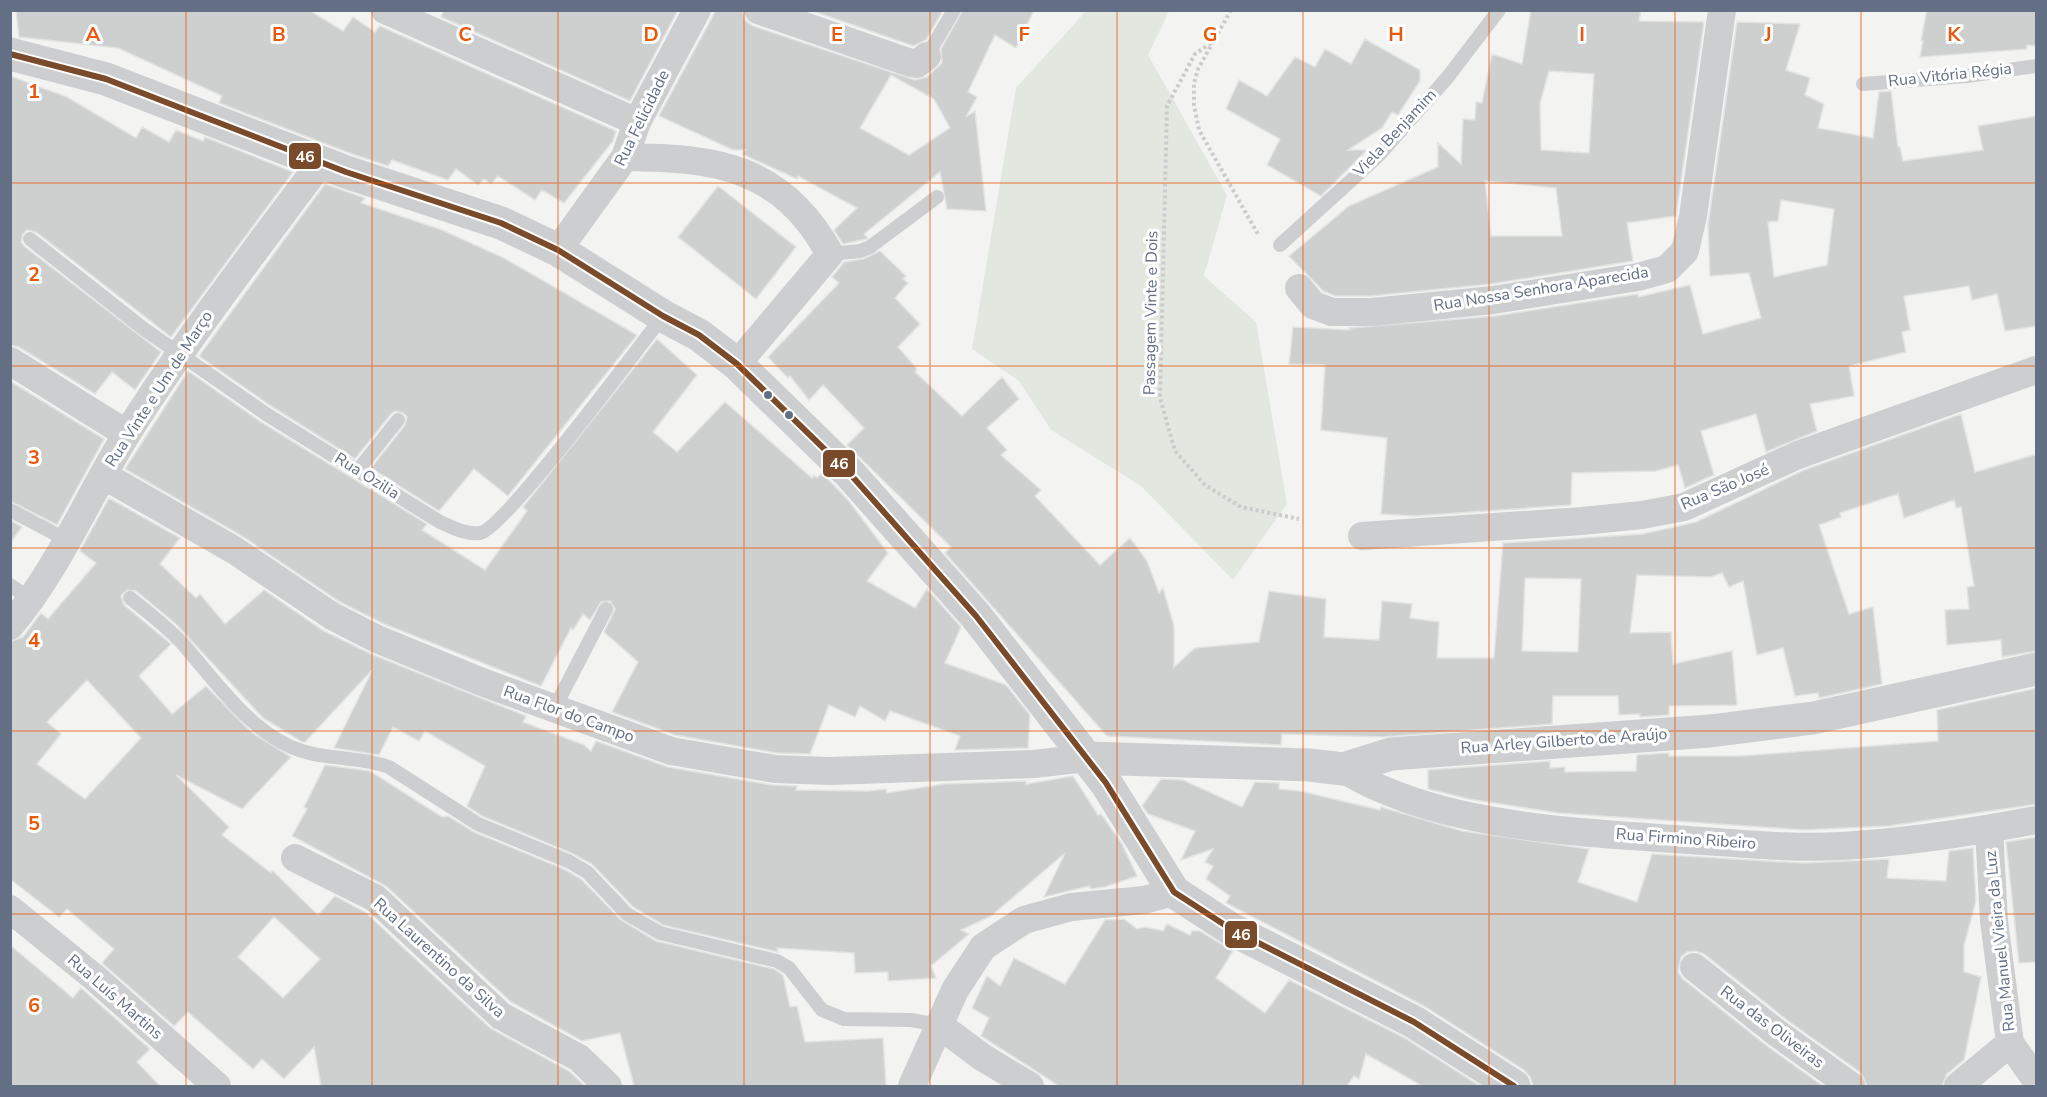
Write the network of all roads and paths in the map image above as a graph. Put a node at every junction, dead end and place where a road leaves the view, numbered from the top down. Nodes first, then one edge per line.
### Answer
1 (385, 10) edge
2 (697, 10) edge
3 (758, 10) edge
4 (954, 10) edge
5 (1231, 10) edge
6 (1499, 10) edge
7 (1722, 10) edge
8 (802, 17) edge
9 (1211, 43) junction
10 (10, 54) edge
11 (927, 56) joint
12 (2037, 66) edge
13 (1863, 84) dead end
14 (637, 122) junction
15 (625, 157) junction
16 (321, 162) junction
17 (937, 197) dead end
18 (30, 239) dead end
19 (1280, 245) joint
20 (558, 250) junction
21 (830, 254) junction
22 (1299, 288) dead end
23 (663, 316) junction
24 (178, 353) junction
25 (10, 361) edge
26 (737, 364) junction
27 (2037, 370) edge
28 (398, 420) dead end
29 (127, 434) junction
30 (358, 470) junction
31 (103, 475) junction
32 (10, 510) edge
33 (1299, 519) dead end
34 (1362, 536) dead end
35 (67, 540) junction
36 (21, 593) edge
37 (130, 598) dead end
38 (606, 609) dead end
39 (10, 626) edge
40 (2037, 669) edge
41 (554, 709) junction
42 (1088, 758) junction
43 (1343, 769) junction
44 (2037, 820) edge
45 (1989, 829) junction
46 (295, 858) dead end
47 (1174, 892) junction
48 (10, 909) edge
49 (1694, 967) dead end
50 (939, 1025) junction
51 (2010, 1043) junction
52 (2037, 1080) edge
53 (1510, 1085) edge
54 (217, 1086) edge
55 (608, 1086) edge
56 (912, 1086) edge
57 (1030, 1086) edge
58 (1851, 1086) edge
59 (1959, 1086) edge

1 - 14 street
2 - 14 street, Rua Felicidade
3 - 8 street
4 - 11 lane
5 - 9 path
6 - 19 lane, Viela Benjamim
7 - 22 street, Rua Nossa Senhora Aparecida
8 - 11 street
9 - 19 path
9 - 33 path, Passagem Vinte e Dois
10 - 16 street
12 - 13 lane, Rua Vitória Régia
14 - 15 street, Rua Felicidade
15 - 20 street, Rua Felicidade
15 - 21 street
16 - 20 street
16 - 24 street, Rua Vinte e Um de Março
17 - 21 lane
18 - 24 lane, Rua Ozilia
20 - 23 street
21 - 26 street
23 - 26 street
23 - 30 lane, Rua Ozilia
24 - 29 street, Rua Vinte e Um de Março
24 - 30 lane, Rua Ozilia
25 - 29 street
26 - 42 street
27 - 34 street, Rua São José
28 - 30 lane
29 - 31 street, Rua Vinte e Um de Março
31 - 35 street, Rua Vinte e Um de Março
31 - 41 street, Rua Flor do Campo
32 - 35 lane
35 - 36 street, Rua Vinte e Um de Março
36 - 39 street, Rua Vinte e Um de Março
37 - 50 lane
38 - 41 lane
40 - 43 street, Rua Arley Gilberto de Araújo
41 - 42 street, Rua Flor do Campo
42 - 43 street, Rua Arley Gilberto de Araújo
42 - 47 street
43 - 45 street, Rua Firmino Ribeiro
44 - 45 street, Rua Firmino Ribeiro
45 - 51 street, Rua Manuel Vieira da Luz
46 - 55 street, Rua Laurentino da Silva
47 - 50 street
47 - 53 street
48 - 54 street, Rua Luís Martins
49 - 58 street, Rua das Oliveiras
50 - 56 street
50 - 57 street
51 - 52 street, Rua Manuel Vieira da Luz
51 - 59 street

